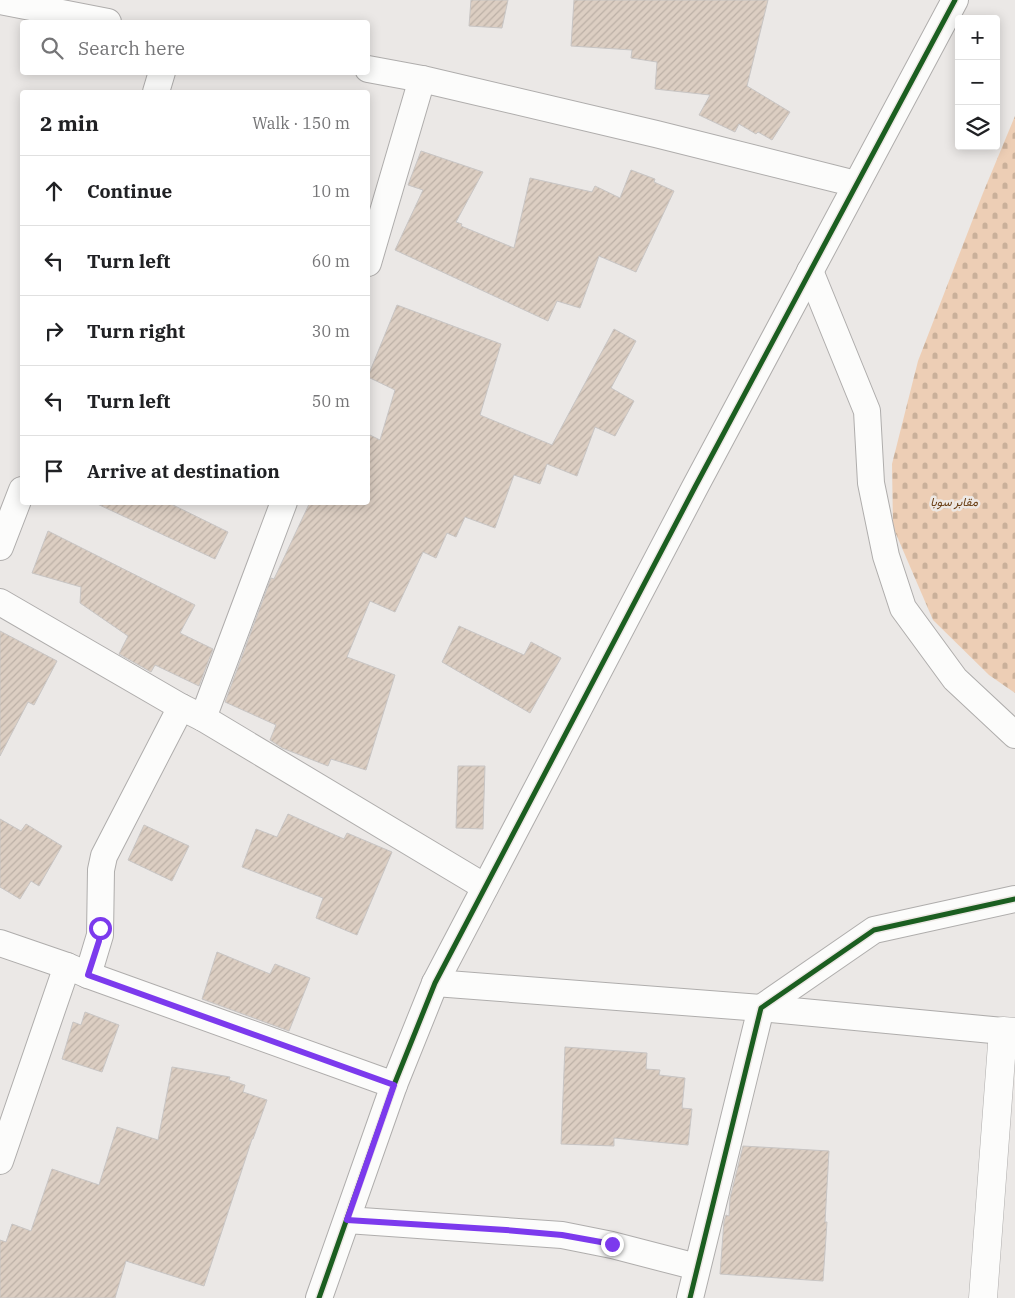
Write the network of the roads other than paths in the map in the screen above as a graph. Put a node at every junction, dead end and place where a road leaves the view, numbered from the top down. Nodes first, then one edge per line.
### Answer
1 (955, 0) edge
2 (0, 1) edge
3 (98, 20) edge
4 (370, 69) edge
5 (161, 75) edge
6 (422, 79) junction
7 (157, 90) edge
8 (856, 184) junction
9 (370, 256) edge
10 (810, 271) junction
11 (20, 495) edge
12 (283, 505) edge
13 (0, 547) edge
14 (0, 602) edge
15 (192, 713) junction
16 (1015, 735) edge
17 (485, 887) junction
18 (1015, 898) edge
19 (0, 943) edge
20 (78, 971) junction
21 (435, 983) junction
22 (761, 1008) junction
23 (1009, 1031) edge
24 (394, 1085) junction
25 (0, 1161) edge
26 (347, 1220) junction
27 (697, 1267) junction
28 (319, 1298) edge
29 (690, 1298) edge
30 (983, 1298) edge

1 - 8 street
2 - 3 street
4 - 6 street
5 - 7 street
6 - 8 street
6 - 9 street
8 - 10 street
10 - 16 street
10 - 17 street
11 - 13 street
12 - 15 street
14 - 15 street
15 - 17 street
15 - 20 street
17 - 21 street
18 - 22 street
19 - 20 street
20 - 24 street
20 - 25 street
21 - 22 street
21 - 24 street
22 - 23 street
22 - 27 street
23 - 30 street
24 - 26 street
26 - 27 street
26 - 28 street
27 - 29 street

